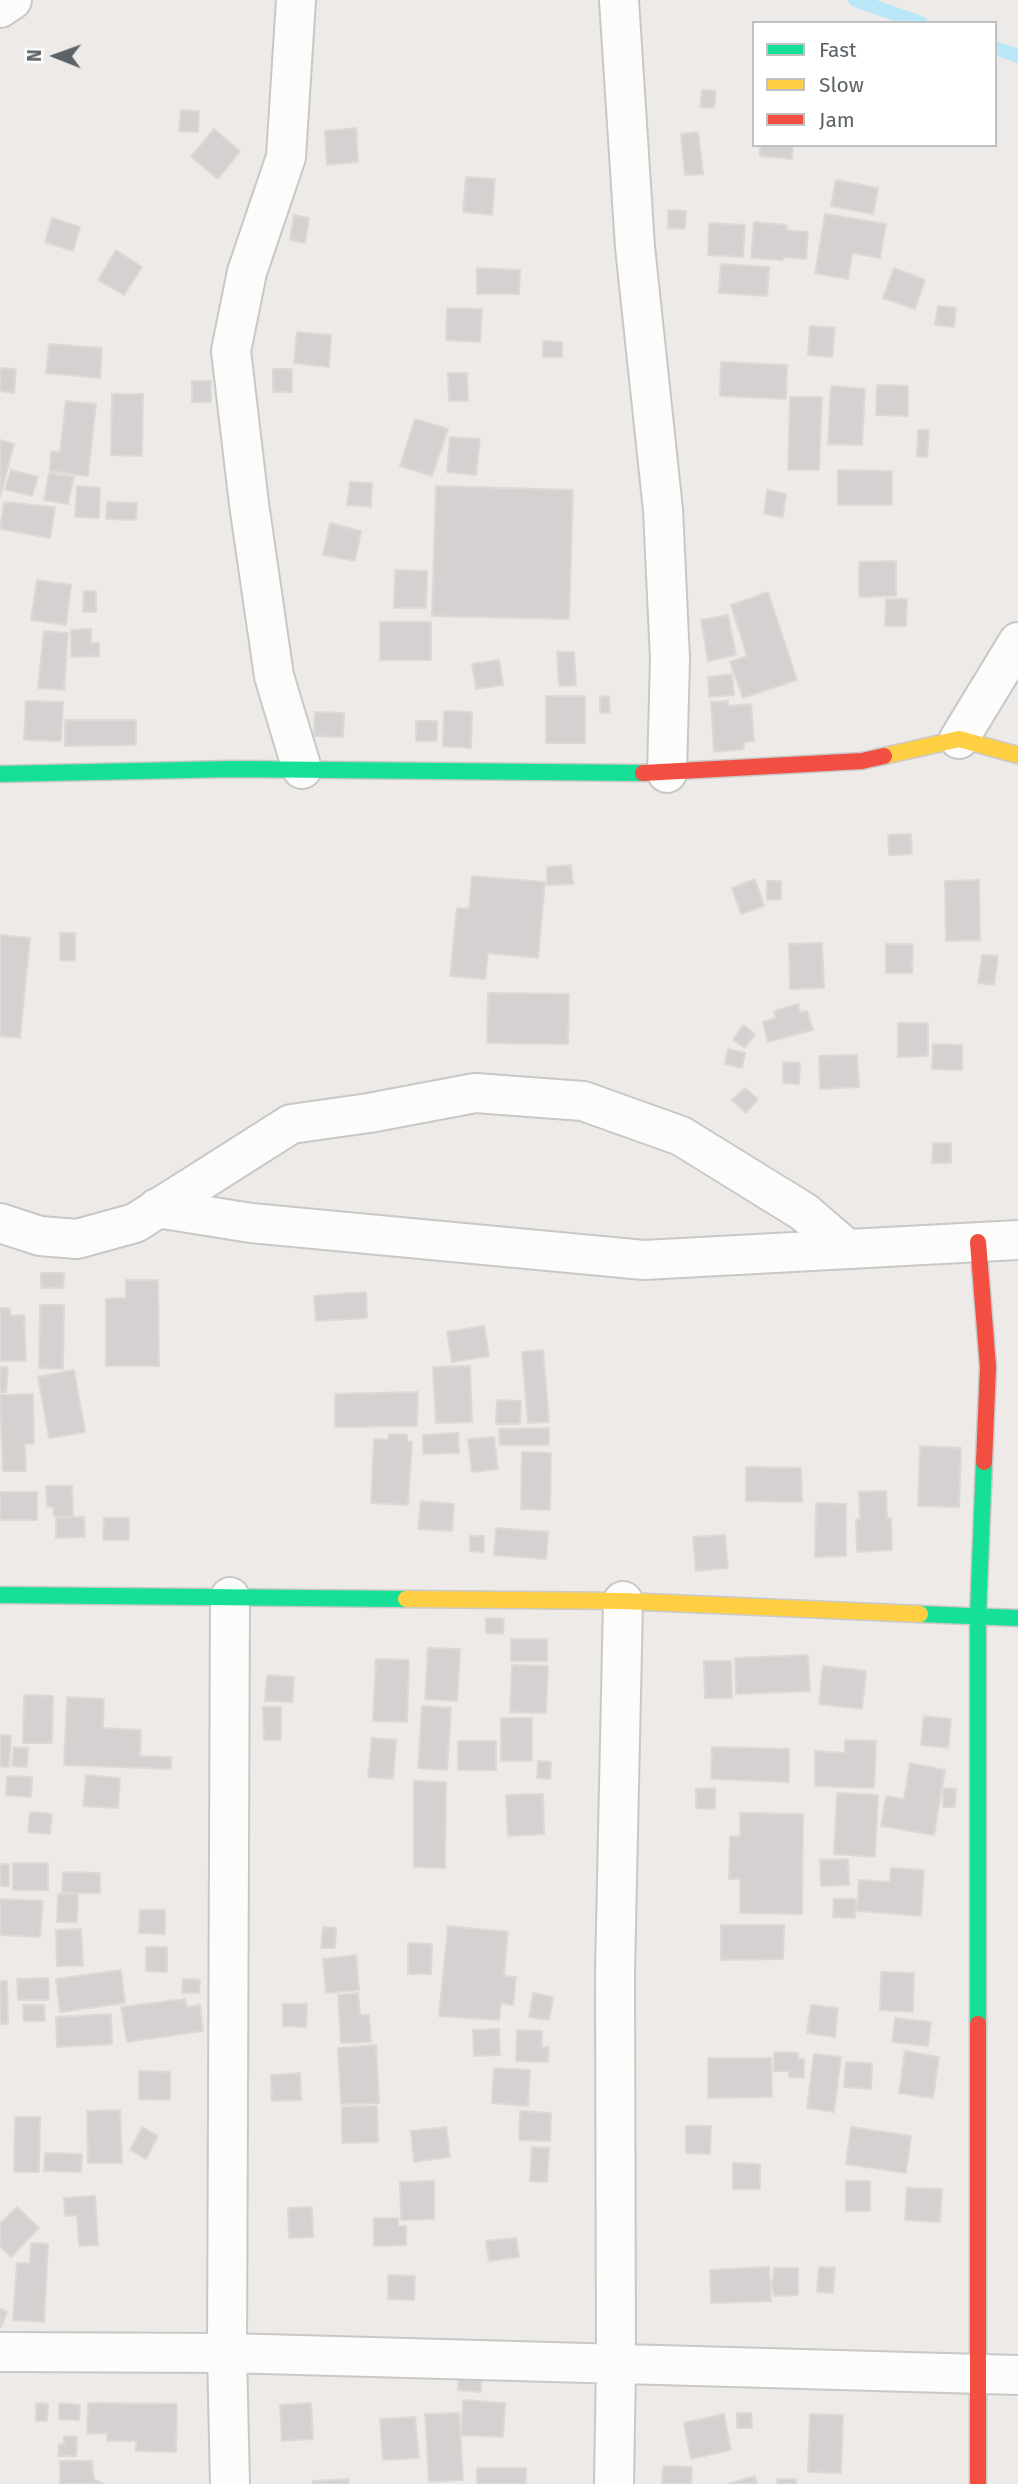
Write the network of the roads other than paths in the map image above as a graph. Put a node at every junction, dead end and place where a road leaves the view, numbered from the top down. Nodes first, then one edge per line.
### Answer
1 (12, 0) edge
2 (296, 0) edge
3 (619, 0) edge
4 (0, 8) edge
5 (1018, 642) edge
6 (959, 739) junction
7 (1018, 755) edge
8 (302, 769) junction
9 (667, 773) junction
10 (0, 774) edge
11 (157, 1209) junction
12 (0, 1223) edge
13 (1018, 1240) edge
14 (978, 1242) junction
15 (847, 1249) junction
16 (0, 1595) edge
17 (230, 1597) junction
18 (623, 1601) junction
19 (978, 1616) junction
20 (1018, 1618) edge
21 (0, 2351) edge
22 (227, 2353) junction
23 (617, 2364) junction
24 (1018, 2375) edge
25 (977, 2376) junction
26 (230, 2484) edge
27 (614, 2484) edge
28 (978, 2484) edge

1 - 4 street
2 - 8 street
3 - 9 street
5 - 6 street
6 - 7 street
6 - 9 street
8 - 9 street
8 - 10 street
11 - 12 street
11 - 15 street
11 - 15 street
13 - 14 street
14 - 15 street
14 - 19 street
16 - 17 street
17 - 18 street
17 - 22 street
18 - 19 street
18 - 23 street
19 - 20 street
19 - 25 street
21 - 22 street
22 - 23 street
22 - 26 street
23 - 25 street
23 - 27 street
24 - 25 street
25 - 28 street

